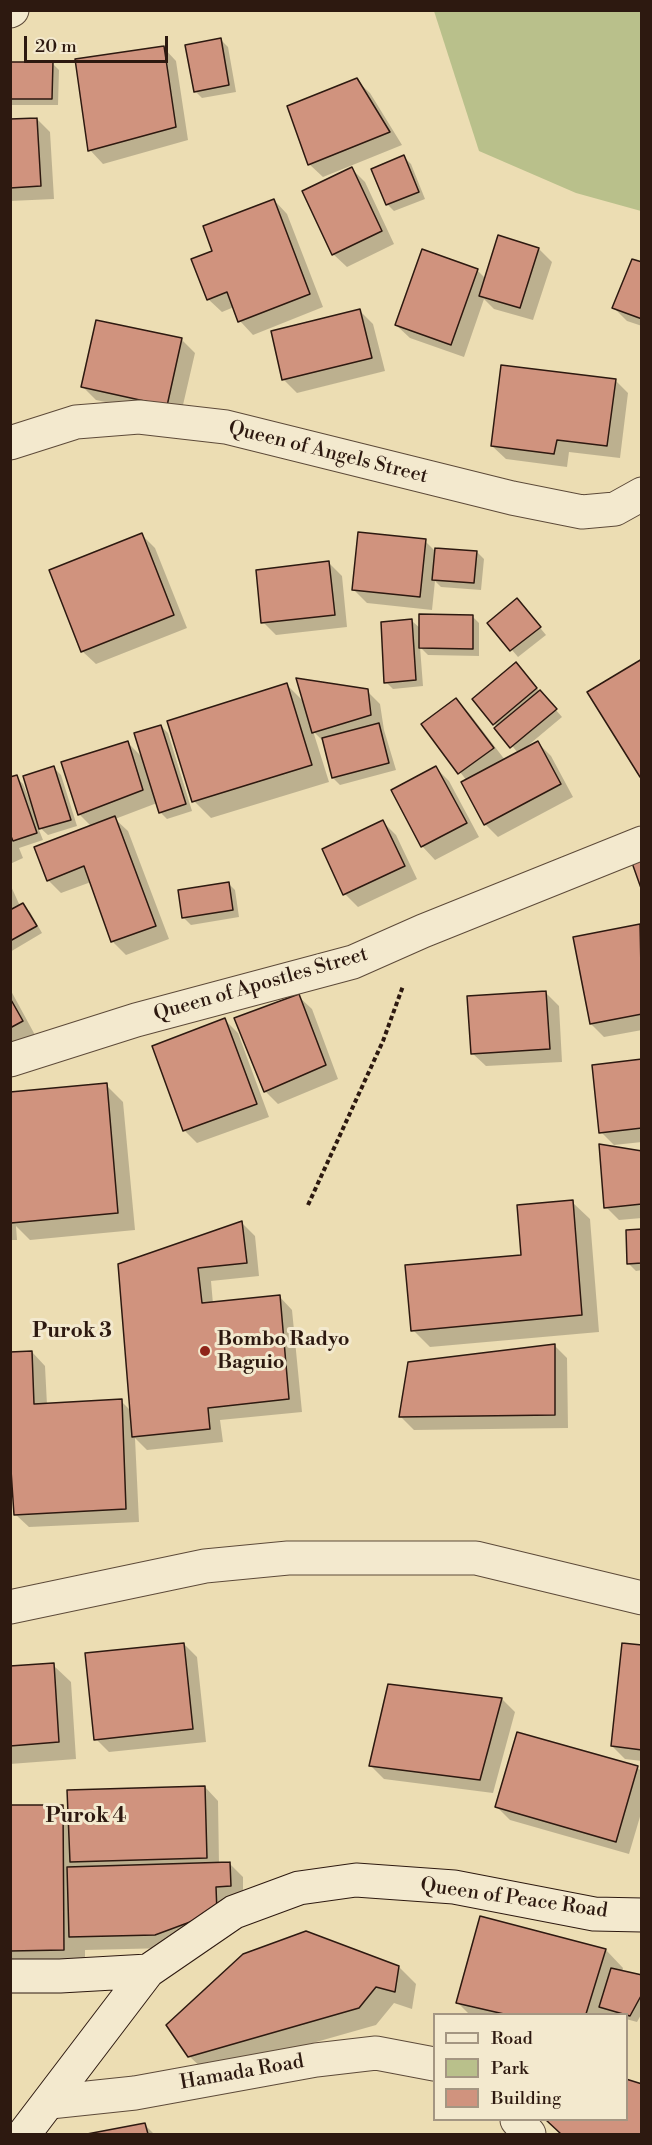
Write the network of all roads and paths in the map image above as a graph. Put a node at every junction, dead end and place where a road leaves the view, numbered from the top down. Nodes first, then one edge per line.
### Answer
1 (10, 443) edge
2 (642, 494) edge
3 (642, 843) edge
4 (423, 932) junction
5 (10, 1060) edge
6 (308, 1204) dead end
7 (642, 1598) edge
8 (10, 1607) edge
9 (642, 1915) edge
10 (148, 1971) junction
11 (10, 1976) edge
12 (433, 2064) edge
13 (50, 2102) junction
14 (518, 2121) edge
15 (24, 2134) edge
16 (529, 2134) edge

1 - 2 street, Queen of Angels Street
3 - 4 street, Queen of Apostles Street
4 - 5 street, Queen of Apostles Street
4 - 6 path
7 - 8 street
9 - 10 street, Queen of Peace Road
10 - 11 street
10 - 13 street, Queen of Peace Road
12 - 13 street, Hamada Road
13 - 15 street, Queen of Peace Road
14 - 16 street

